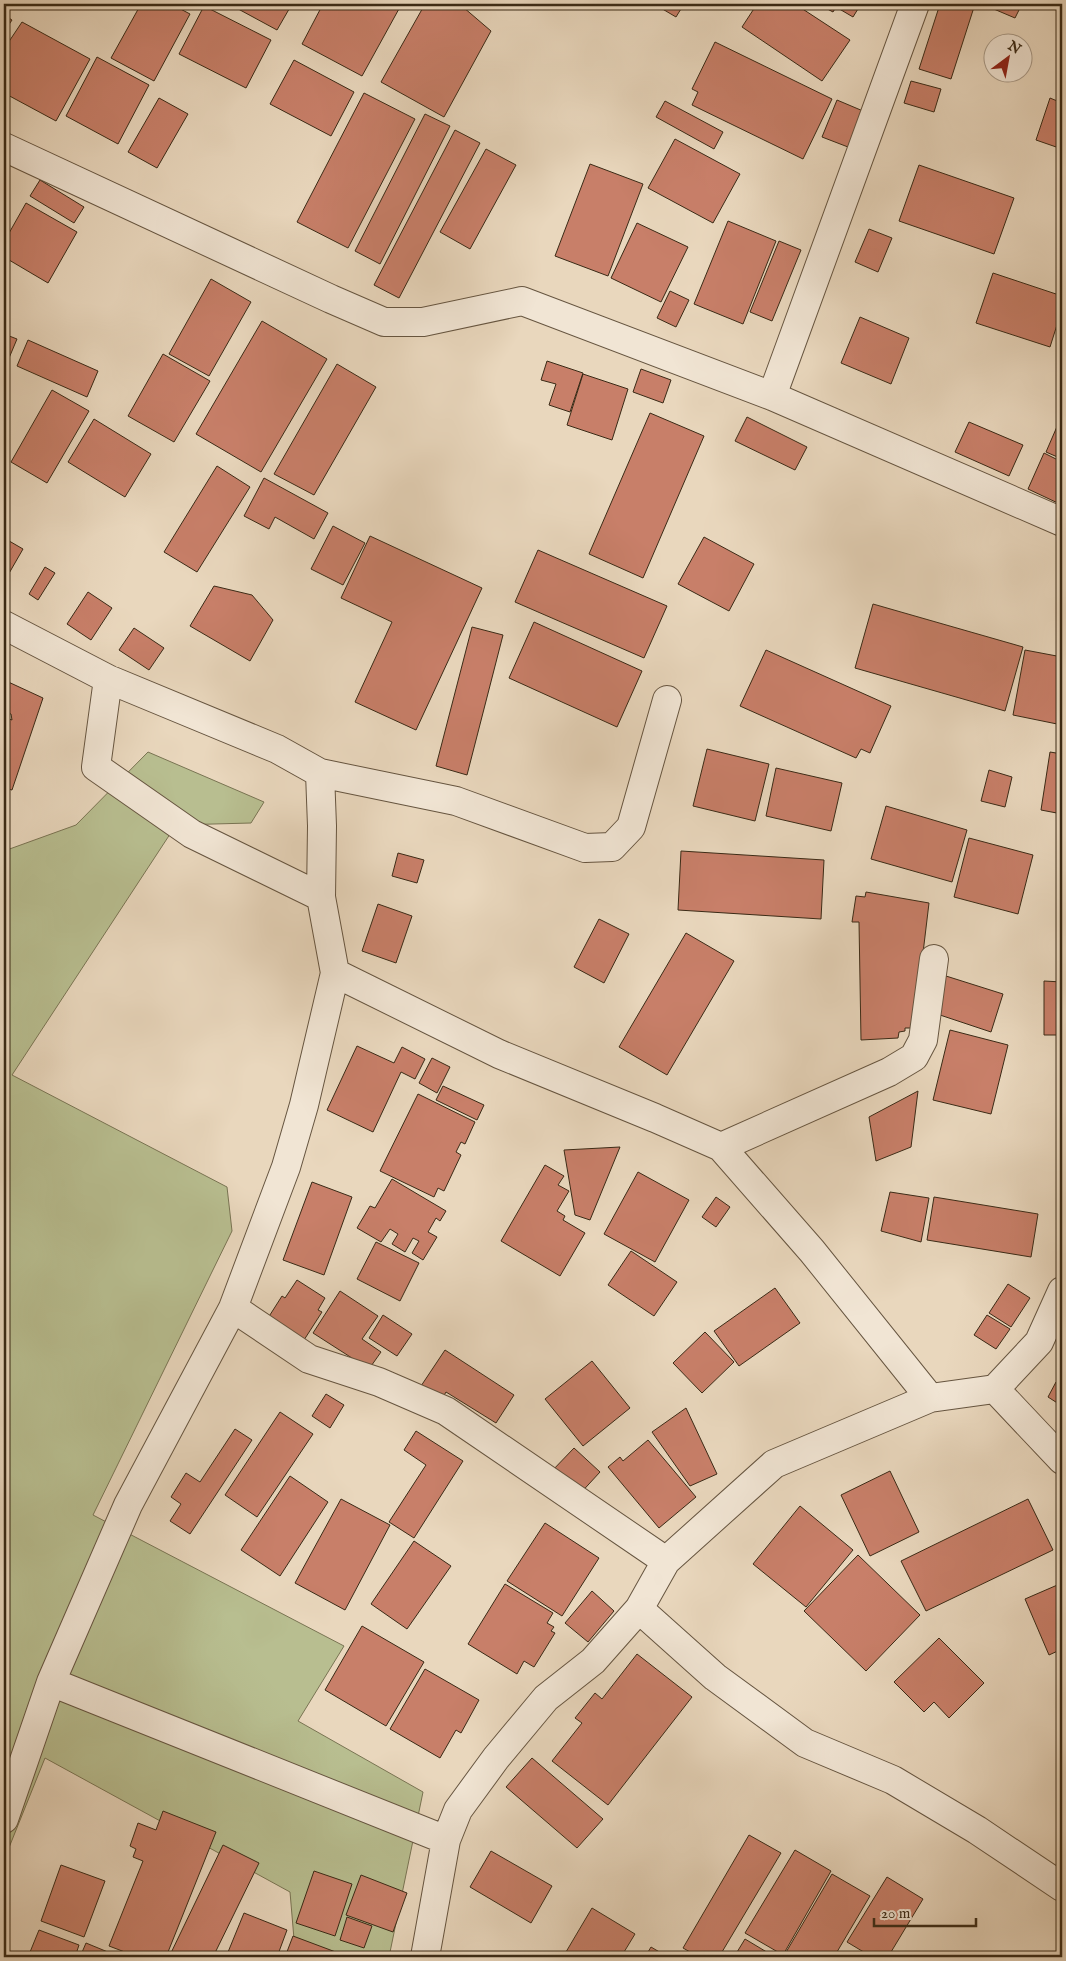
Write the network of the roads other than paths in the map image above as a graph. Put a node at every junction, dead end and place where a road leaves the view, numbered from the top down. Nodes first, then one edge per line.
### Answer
1 (915, 4) edge
2 (4, 147) edge
3 (772, 396) junction
4 (1062, 522) edge
5 (4, 625) edge
6 (108, 679) junction
7 (667, 700) dead end
8 (320, 773) junction
9 (321, 896) junction
10 (934, 959) dead end
11 (335, 973) junction
12 (721, 1147) junction
13 (1062, 1291) edge
14 (233, 1308) junction
15 (995, 1389) junction
16 (930, 1398) junction
17 (1062, 1460) edge
18 (666, 1561) junction
19 (639, 1609) junction
20 (51, 1682) junction
21 (4, 1819) edge
22 (446, 1840) junction
23 (1062, 1887) edge
24 (425, 1957) edge

1 - 3 street
2 - 3 street
3 - 4 street
5 - 6 street
6 - 8 street
6 - 9 street
7 - 8 street
8 - 9 street
9 - 11 street
10 - 12 street
11 - 12 street
11 - 14 street
12 - 16 street
13 - 15 street
14 - 18 street
14 - 20 street
15 - 16 street
15 - 17 street
16 - 18 street
18 - 19 street
19 - 22 street
19 - 23 street
20 - 21 street
20 - 22 street
22 - 24 street

